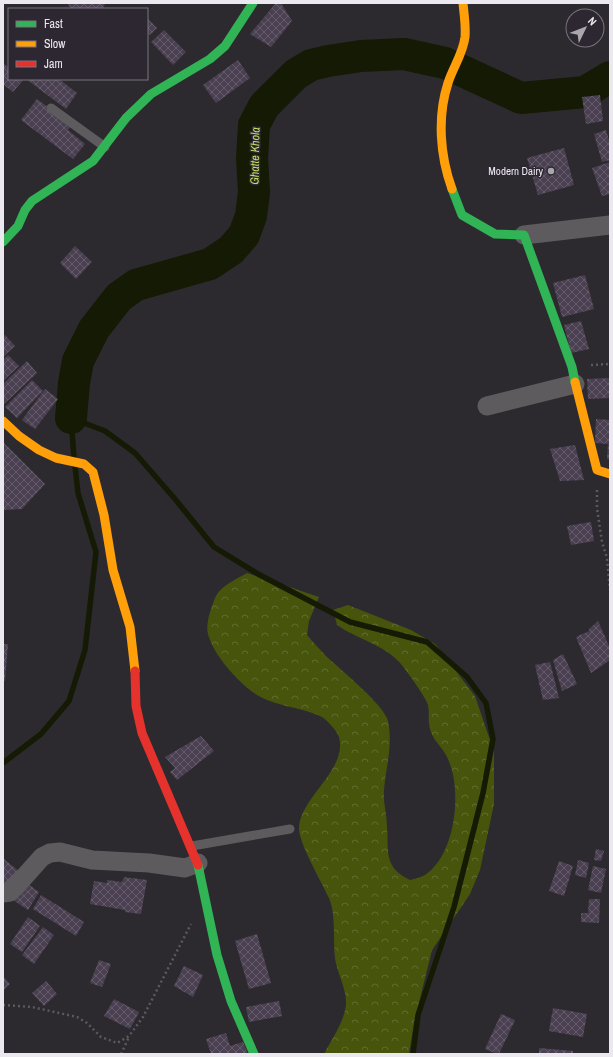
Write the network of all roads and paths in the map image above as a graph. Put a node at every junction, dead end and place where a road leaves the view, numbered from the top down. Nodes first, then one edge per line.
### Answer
1 (253, 3) edge
2 (463, 3) edge
3 (51, 108) dead end
4 (105, 147) junction
5 (610, 225) edge
6 (524, 235) junction
7 (5, 237) edge
8 (575, 384) junction
9 (487, 406) dead end
10 (3, 421) edge
11 (597, 470) junction
12 (610, 474) edge
13 (610, 590) edge
14 (290, 829) dead end
15 (195, 854) junction
16 (3, 893) edge
17 (192, 922) dead end
18 (3, 1005) edge
19 (129, 1036) junction
20 (121, 1054) edge
21 (254, 1054) edge

1 - 4 street
2 - 6 street
3 - 4 lane
4 - 7 street
5 - 6 street
6 - 8 street
8 - 9 street
8 - 11 street
10 - 15 street
11 - 12 street
11 - 13 path
14 - 15 lane
15 - 16 street
15 - 21 street
17 - 19 path
18 - 19 path
19 - 20 path

